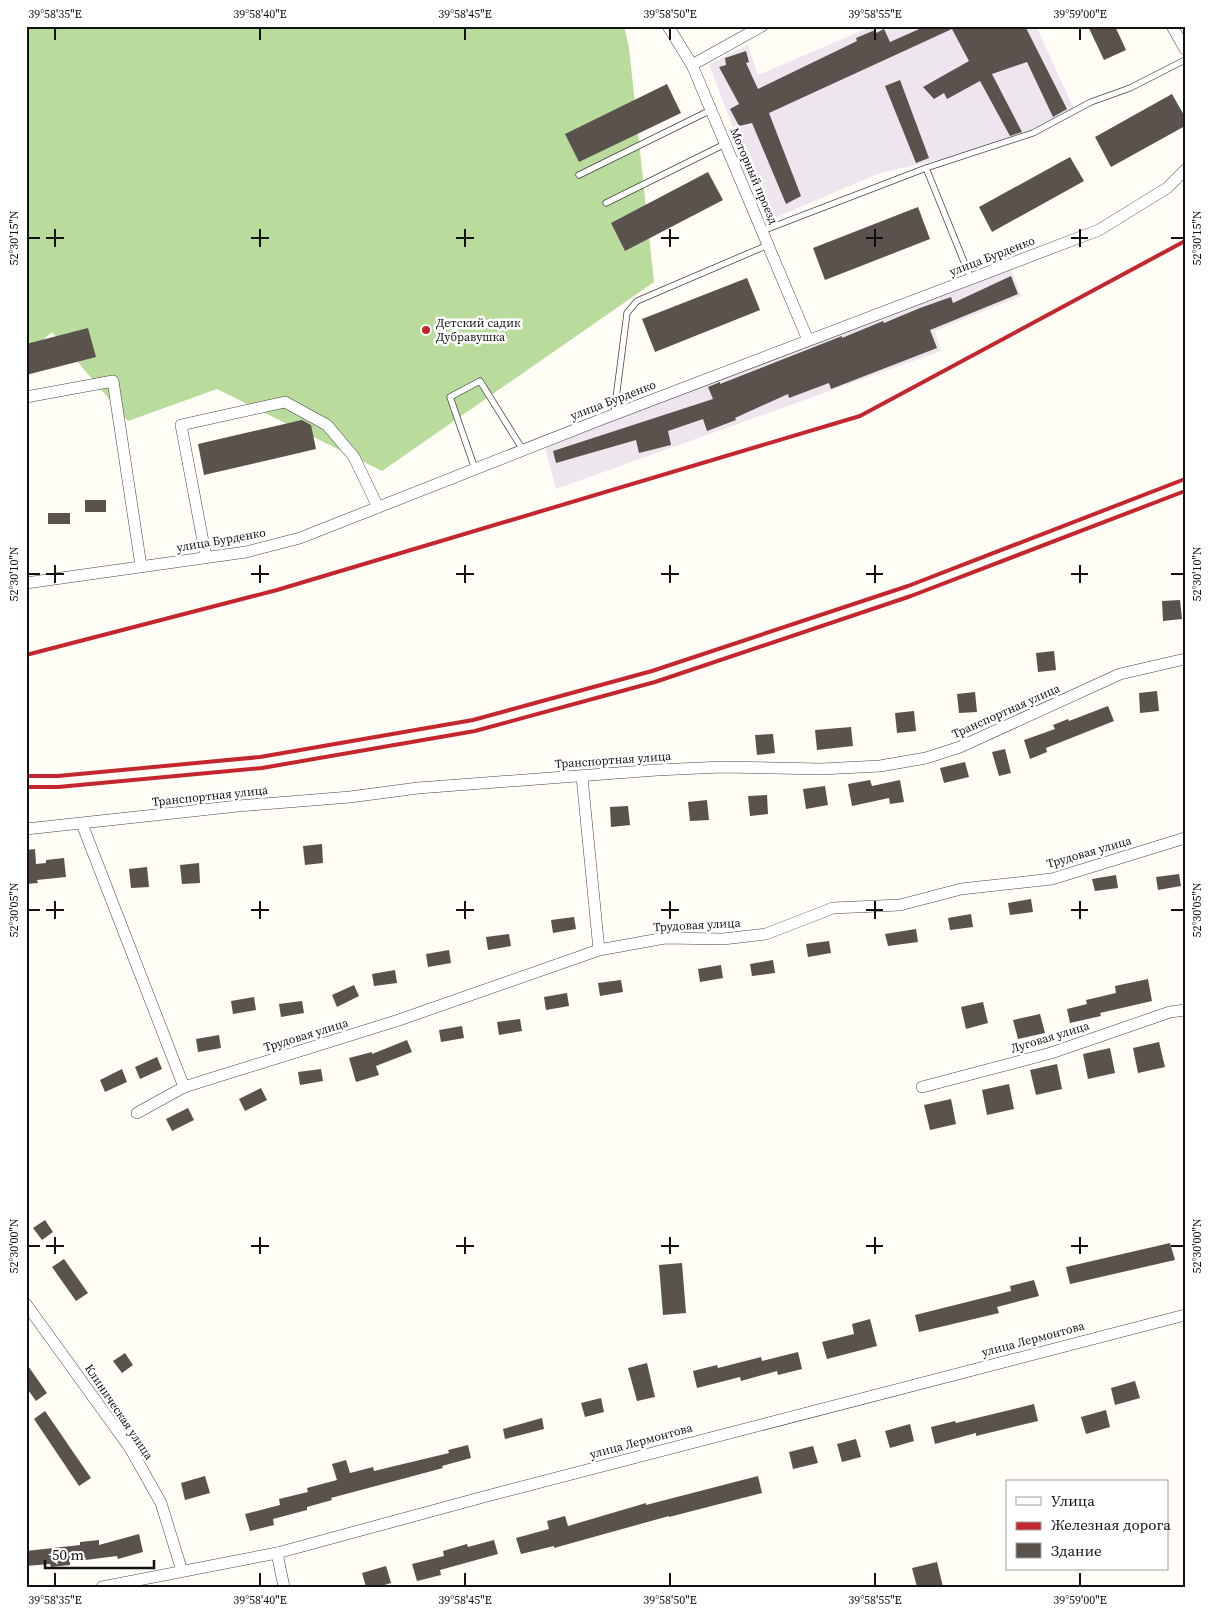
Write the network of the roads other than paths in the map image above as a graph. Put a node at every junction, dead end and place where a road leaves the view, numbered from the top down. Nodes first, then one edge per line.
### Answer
1 (668, 26) edge
2 (762, 26) edge
3 (1172, 26) edge
4 (746, 30) edge
5 (1185, 49) edge
6 (1185, 60) edge
7 (692, 66) junction
8 (711, 110) junction
9 (725, 144) junction
10 (926, 168) junction
11 (1185, 170) edge
12 (579, 174) dead end
13 (606, 203) dead end
14 (762, 231) junction
15 (768, 245) junction
16 (971, 278) junction
17 (808, 340) junction
18 (26, 398) edge
19 (614, 414) junction
20 (523, 450) junction
21 (475, 469) junction
22 (378, 507) junction
23 (206, 557) junction
24 (141, 566) junction
25 (26, 583) edge
26 (1185, 659) edge
27 (582, 777) junction
28 (82, 824) junction
29 (26, 829) edge
30 (1185, 838) edge
31 (600, 950) junction
32 (1185, 1010) edge
33 (184, 1087) junction
34 (922, 1087) dead end
35 (137, 1113) dead end
36 (26, 1304) edge
37 (1185, 1314) edge
38 (277, 1552) junction
39 (182, 1571) junction
40 (102, 1587) edge
41 (284, 1587) edge

1 - 7 street, Моторный проезд
2 - 4 street
3 - 5 street
4 - 7 street
6 - 10 lane
7 - 8 street, Моторный проезд
8 - 9 street, Моторный проезд
8 - 12 lane
9 - 13 lane
9 - 14 street, Моторный проезд
10 - 14 lane
10 - 16 lane
11 - 16 street, улица Бурденко
14 - 15 street, Моторный проезд
15 - 17 street, Моторный проезд
15 - 19 lane
16 - 17 street, улица Бурденко
17 - 19 street, улица Бурденко
18 - 24 street
19 - 20 street, улица Бурденко
20 - 21 street, улица Бурденко
20 - 21 lane
21 - 22 street, улица Бурденко
22 - 23 street, улица Бурденко
22 - 23 street
23 - 24 street, улица Бурденко
24 - 25 street, улица Бурденко
26 - 27 street, Транспортная улица
27 - 28 street, Транспортная улица
27 - 31 street
28 - 29 street, Транспортная улица
28 - 33 street
30 - 31 street, Трудовая улица
31 - 33 street, Трудовая улица
32 - 34 street, Луговая улица
33 - 35 street, Трудовая улица
36 - 39 street, Клиническая улица
37 - 38 street, улица Лермонтова
38 - 39 street, улица Лермонтова
38 - 41 street
39 - 40 street, улица Лермонтова

